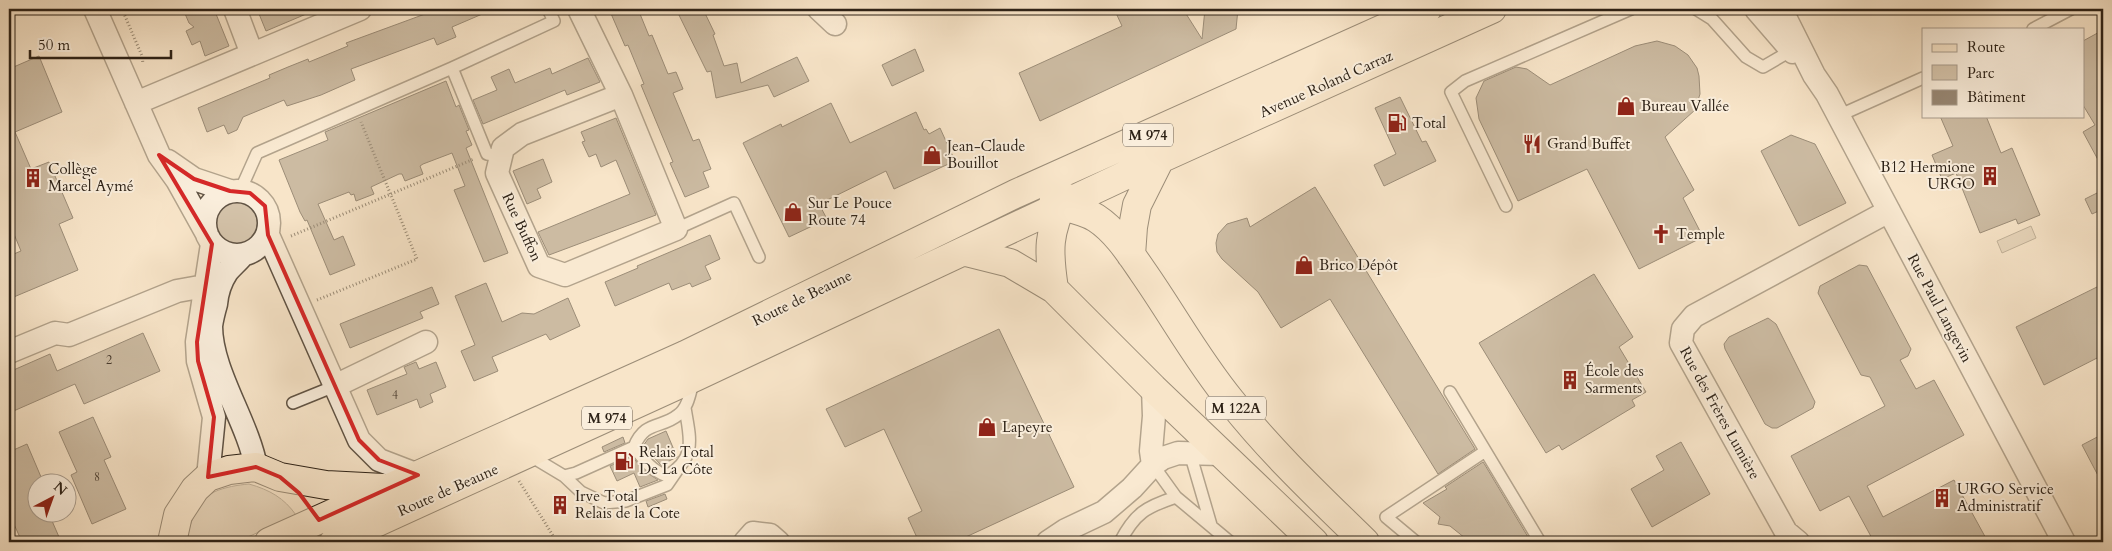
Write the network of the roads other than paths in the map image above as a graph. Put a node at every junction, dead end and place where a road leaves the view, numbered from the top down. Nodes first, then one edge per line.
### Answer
1 (96, 9) edge
2 (235, 9) edge
3 (360, 9) edge
4 (548, 9) edge
5 (579, 9) edge
6 (819, 9) edge
7 (1427, 9) edge
8 (1492, 9) edge
9 (1631, 9) edge
10 (1696, 9) edge
11 (1756, 9) edge
12 (1781, 9) edge
13 (2071, 9) edge
14 (835, 24) dead end
15 (2035, 28) edge
16 (1792, 50) junction
17 (252, 54) junction
18 (452, 68) junction
19 (1814, 75) junction
20 (1922, 78) edge
21 (621, 95) junction
22 (136, 103) junction
23 (1215, 105) joint
24 (1838, 116) junction
25 (159, 155) junction
26 (494, 155) junction
27 (1160, 159) junction
28 (1080, 165) junction
29 (235, 191) junction
30 (1015, 194) junction
31 (1061, 206) junction
32 (1506, 206) dead end
33 (1888, 211) junction
34 (676, 229) junction
35 (209, 239) junction
36 (270, 240) junction
37 (966, 252) junction
38 (243, 255) junction
39 (1131, 255) junction
40 (760, 257) dead end
41 (204, 286) junction
42 (1054, 289) junction
43 (426, 342) dead end
44 (9, 352) edge
45 (695, 378) junction
46 (335, 386) junction
47 (1153, 388) junction
48 (1450, 392) dead end
49 (293, 403) dead end
50 (684, 408) junction
51 (634, 447) junction
52 (1484, 452) junction
53 (1190, 453) junction
54 (1222, 454) junction
55 (517, 458) junction
56 (1153, 465) junction
57 (678, 469) junction
58 (268, 472) junction
59 (418, 475) junction
60 (564, 476) junction
61 (208, 477) junction
62 (1176, 497) junction
63 (392, 501) junction
64 (1211, 525) junction
65 (324, 531) edge
66 (172, 542) edge
67 (269, 542) edge
68 (334, 542) edge
69 (374, 542) edge
70 (745, 542) edge
71 (778, 542) edge
72 (1048, 542) edge
73 (1120, 542) edge
74 (1230, 542) edge
75 (1314, 542) edge
76 (1365, 542) edge
77 (1416, 542) edge
78 (1540, 542) edge
79 (1798, 542) edge
80 (2064, 542) edge

1 - 22 street
2 - 17 street
3 - 17 street
4 - 18 lane
5 - 21 street
6 - 14 street
7 - 23 main road, Avenue Roland Carraz
8 - 27 main road, Avenue Roland Carraz
9 - 32 lane
10 - 16 lane
11 - 16 street, Rue Paul Langevin
12 - 19 street, Rue Paul Langevin
13 - 15 lane
16 - 19 street, Rue Paul Langevin
17 - 22 street
18 - 26 lane
18 - 29 lane
19 - 24 street, Rue Paul Langevin
20 - 24 lane
21 - 26 street
21 - 34 street
22 - 25 street
23 - 28 main road, Route de Beaune / M 974
24 - 33 street, Rue Paul Langevin
25 - 29 street
25 - 35 street
26 - 34 street, Rue Buffon
27 - 31 main road, Route de Beaune / M 974
27 - 39 main road
28 - 30 main road, Route de Beaune / M 974
28 - 31 main road
29 - 35 street
29 - 36 street
30 - 31 main road, M 122A
30 - 59 main road, Route de Beaune / M 974
31 - 37 main road, Route de Beaune / M 974
31 - 39 main road, M 122A
31 - 42 main road
33 - 79 street, Rue des Frères Lumière
33 - 80 street, Rue Paul Langevin
34 - 40 lane
35 - 38 street
35 - 41 street
36 - 38 street
36 - 46 street
37 - 42 main road, M 122A
37 - 45 main road, Route de Beaune / M 974
38 - 58 street
39 - 76 main road, M 122A
41 - 44 street
41 - 61 street
42 - 47 main road, M 122A
43 - 46 street
45 - 50 lane
45 - 55 main road, Route de Beaune / M 974
46 - 49 lane
46 - 59 street
47 - 54 main road, M 122A
47 - 56 street
48 - 52 lane
50 - 51 lane
50 - 57 lane
51 - 57 lane
51 - 60 lane
52 - 77 lane
52 - 78 lane
53 - 54 street
53 - 56 street
53 - 64 lane
54 - 75 main road, M 122A
55 - 60 lane
55 - 63 main road, Route de Beaune / M 974
56 - 62 lane
56 - 72 street
57 - 60 lane
58 - 61 main road, Route de Beaune
58 - 63 main road, Route de Beaune
58 - 65 main road
59 - 63 main road, Route de Beaune / M 974
61 - 66 main road
62 - 64 lane
62 - 73 lane
63 - 65 main road, Route de Beaune / M 974
63 - 68 main road, Route de Beaune / M 974
63 - 69 main road
64 - 74 lane
65 - 67 main road, Route de Beaune / M 974
70 - 71 street

